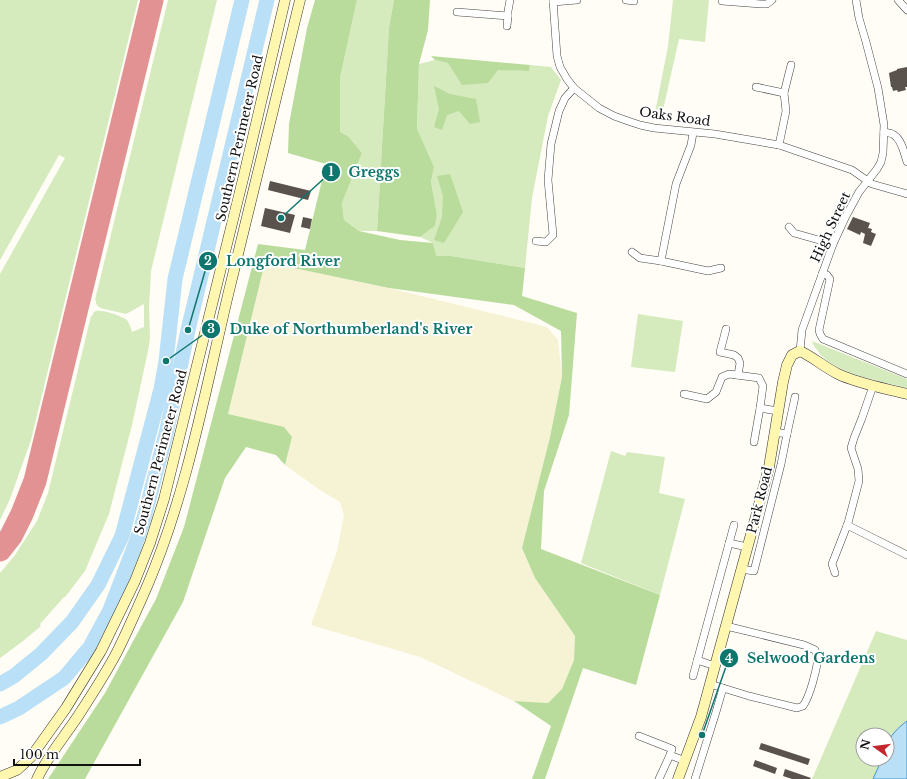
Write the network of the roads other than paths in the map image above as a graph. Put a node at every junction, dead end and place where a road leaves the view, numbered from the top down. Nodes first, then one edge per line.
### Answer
1 (285, 0) edge
2 (300, 0) edge
3 (510, 0) edge
4 (577, 0) edge
5 (626, 0) edge
6 (722, 0) edge
7 (772, 0) edge
8 (856, 0) edge
9 (898, 0) edge
10 (553, 1) edge
11 (634, 1) edge
12 (907, 10) edge
13 (457, 12) dead end
14 (508, 16) junction
15 (507, 26) dead end
16 (791, 65) dead end
17 (756, 87) dead end
18 (574, 88) junction
19 (784, 93) junction
20 (884, 132) junction
21 (692, 133) junction
22 (779, 145) junction
23 (907, 162) edge
24 (868, 181) junction
25 (907, 194) edge
26 (789, 227) dead end
27 (536, 241) dead end
28 (833, 244) junction
29 (632, 252) dead end
30 (661, 261) junction
31 (721, 268) dead end
32 (822, 274) junction
33 (726, 329) dead end
34 (800, 351) junction
35 (907, 374) edge
36 (738, 375) junction
37 (873, 386) junction
38 (684, 394) dead end
39 (907, 394) edge
40 (795, 397) dead end
41 (760, 408) junction
42 (778, 411) junction
43 (774, 432) junction
44 (786, 434) junction
45 (754, 442) dead end
46 (734, 525) dead end
47 (847, 525) junction
48 (729, 543) junction
49 (748, 547) junction
50 (907, 555) edge
51 (741, 569) junction
52 (835, 573) dead end
53 (726, 626) junction
54 (697, 660) junction
55 (715, 666) junction
56 (693, 676) dead end
57 (710, 684) junction
58 (723, 688) junction
59 (640, 736) dead end
60 (670, 755) junction
61 (685, 762) junction
62 (0, 777) edge
63 (37, 779) edge
64 (659, 779) edge
65 (678, 779) edge
66 (695, 779) edge

1 - 62 street, Southern Perimeter Road
2 - 63 street, Southern Perimeter Road
3 - 14 street
4 - 10 street
5 - 11 street
6 - 7 street
8 - 20 street, High Street
9 - 12 street
10 - 18 street, Oaks Road
13 - 14 street
14 - 15 street
16 - 19 street
17 - 19 street
18 - 21 street, Oaks Road
18 - 27 street
19 - 22 street
20 - 23 street
20 - 24 street, High Street
21 - 22 street, Oaks Road
21 - 30 street
22 - 24 street, Oaks Road
24 - 25 street, Oaks Road
24 - 28 street, High Street
26 - 28 street
28 - 32 street, High Street
29 - 30 street
30 - 31 street
32 - 34 street, High Street
32 - 35 street
33 - 36 street
34 - 37 street
34 - 42 street, Park Road
36 - 38 street
36 - 41 street
37 - 39 street
37 - 47 street
40 - 44 street
41 - 42 street
41 - 45 street
42 - 43 street, Park Road
43 - 44 street
43 - 49 street, Park Road
44 - 51 street, Park Road
46 - 48 street, Park Road
47 - 50 street
47 - 52 street
48 - 49 street, Park Road
48 - 54 street, Park Road
49 - 51 street, Park Road
51 - 53 street, Park Road
53 - 55 street, Park Road
53 - 58 street
54 - 55 street
54 - 56 street, Park Road
55 - 57 street, Park Road
57 - 58 street
57 - 61 street, Park Road
58 - 66 street
59 - 60 street
60 - 61 street
60 - 64 street
61 - 65 street, Park Road

